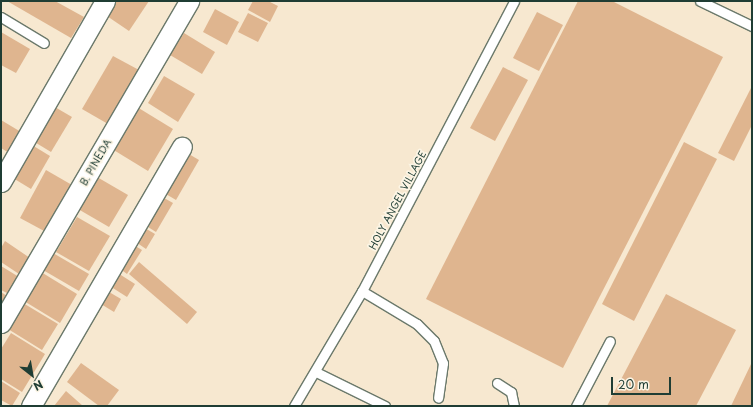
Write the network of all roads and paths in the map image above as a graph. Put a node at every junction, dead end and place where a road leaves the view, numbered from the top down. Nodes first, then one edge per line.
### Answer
1 (105, 1) edge
2 (189, 1) edge
3 (514, 1) edge
4 (700, 1) edge
5 (1, 16) edge
6 (752, 26) edge
7 (44, 43) dead end
8 (182, 147) dead end
9 (1, 182) edge
10 (362, 291) junction
11 (1, 323) edge
12 (610, 341) dead end
13 (316, 372) junction
14 (497, 383) dead end
15 (438, 398) dead end
16 (31, 406) edge
17 (294, 406) edge
18 (385, 406) edge
19 (514, 406) edge
20 (576, 406) edge

1 - 9 street
2 - 11 street, B. PINEDA
3 - 10 lane, HOLY ANGEL VILLAGE
4 - 6 lane
5 - 7 lane
8 - 16 street
10 - 13 lane, HOLY ANGEL VILLAGE
10 - 15 lane
12 - 20 lane
13 - 17 lane, HOLY ANGEL VILLAGE
13 - 18 lane
14 - 19 lane

